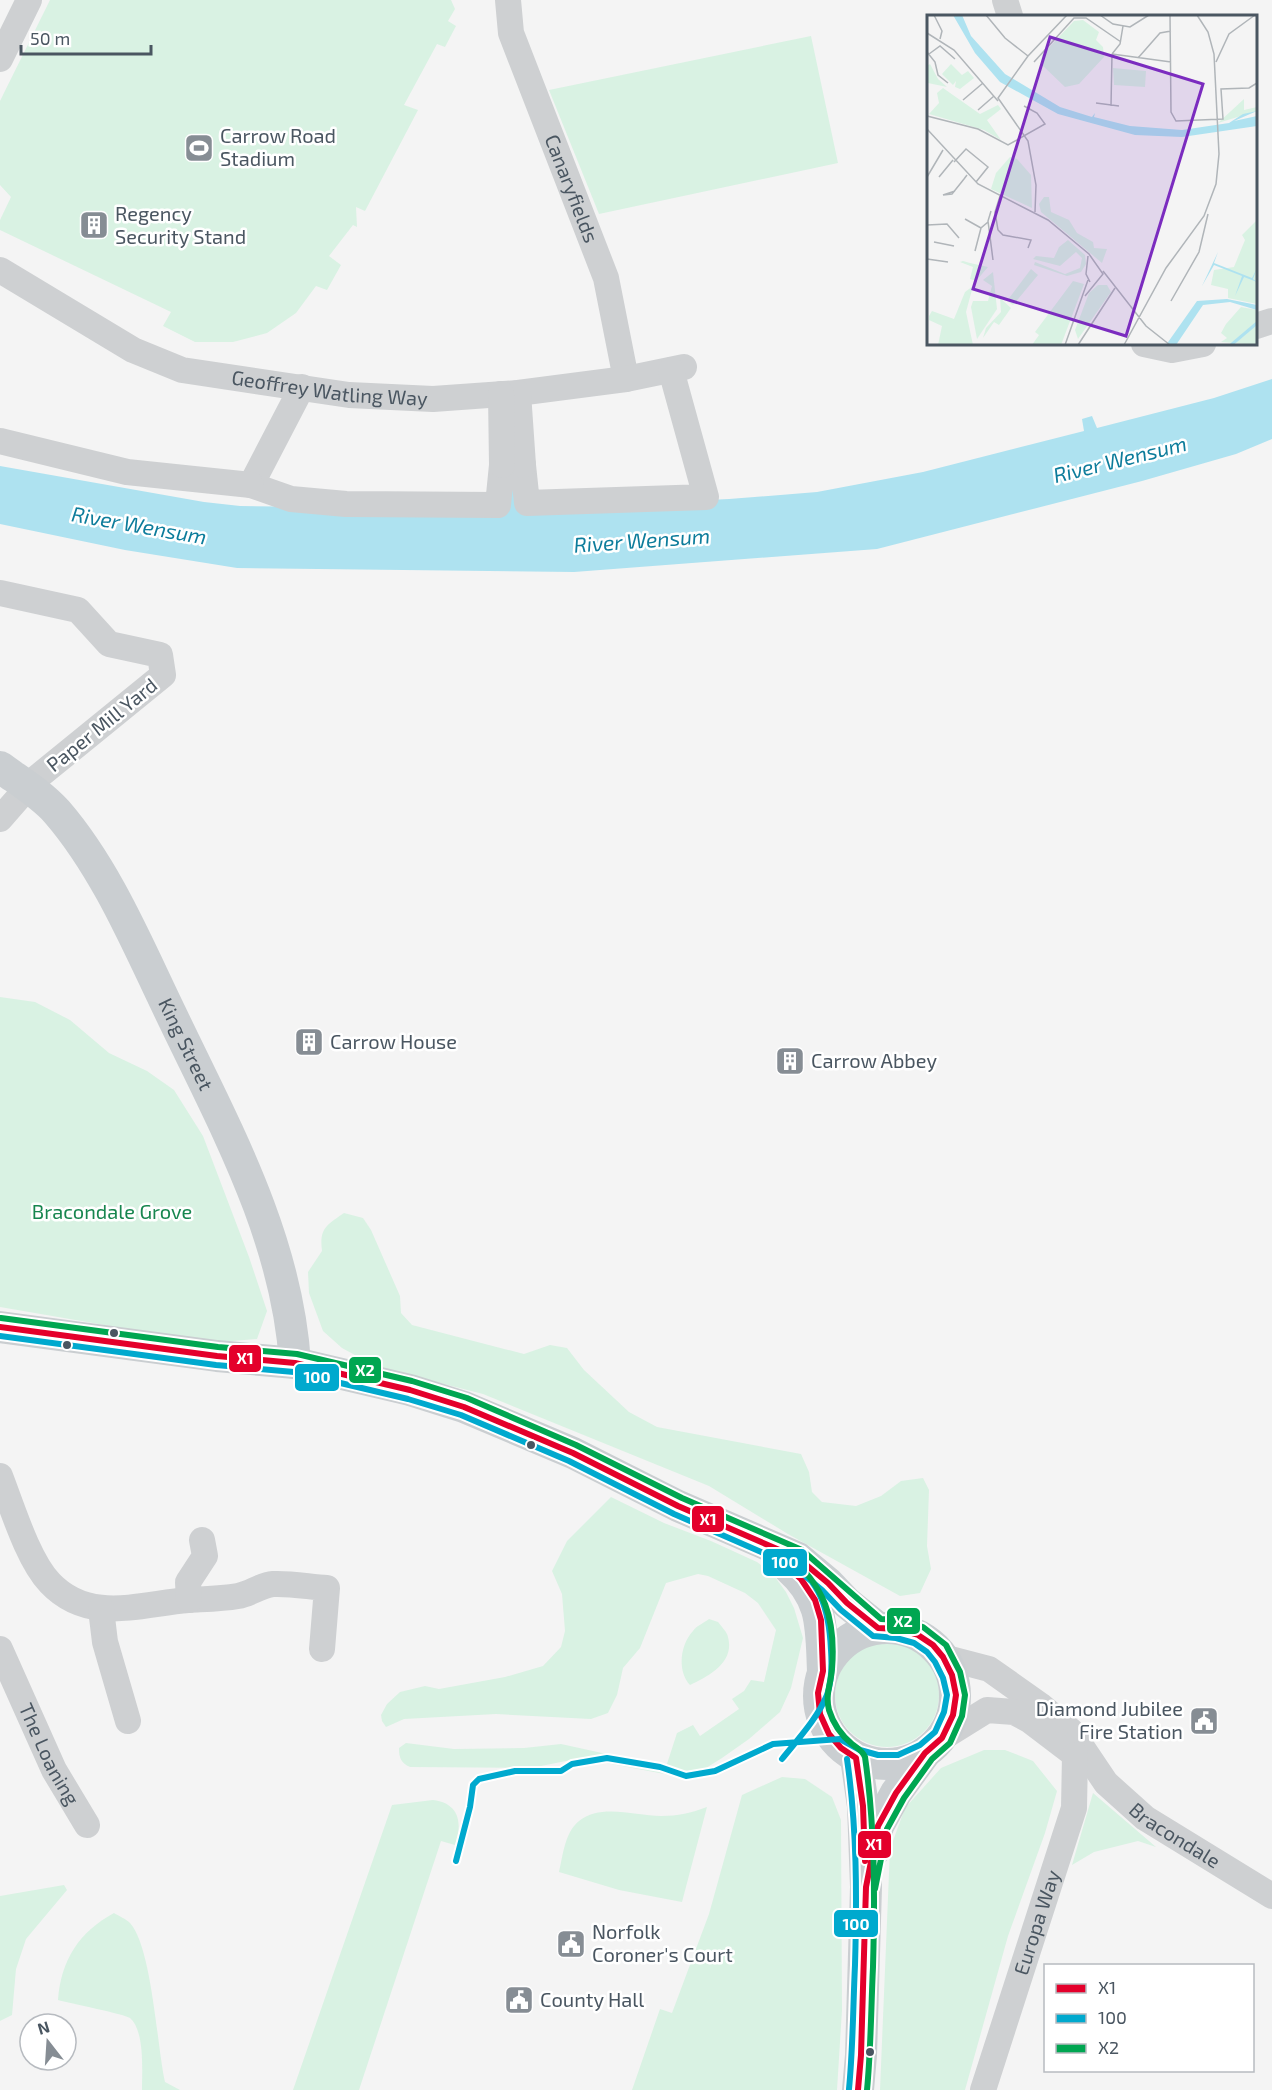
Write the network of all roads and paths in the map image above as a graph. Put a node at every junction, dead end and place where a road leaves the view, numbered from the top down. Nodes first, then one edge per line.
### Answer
1 (29, 0) edge
2 (508, 0) edge
3 (1005, 0) edge
4 (1010, 15) edge
5 (0, 59) edge
6 (0, 270) edge
7 (1272, 321) edge
8 (1257, 326) edge
9 (1149, 345) edge
10 (1198, 345) edge
11 (626, 379) junction
12 (302, 387) junction
13 (510, 394) junction
14 (0, 441) edge
15 (512, 465) junction
16 (251, 485) junction
17 (0, 593) edge
18 (0, 767) edge
19 (28, 787) junction
20 (0, 819) edge
21 (0, 1327) edge
22 (295, 1363) junction
23 (0, 1476) edge
24 (6, 1510) edge
25 (724, 1526) junction
26 (202, 1540) dead end
27 (189, 1600) junction
28 (101, 1609) junction
29 (878, 1628) junction
30 (0, 1649) edge
31 (322, 1649) dead end
32 (943, 1657) junction
33 (823, 1671) junction
34 (128, 1721) dead end
35 (933, 1745) junction
36 (856, 1758) junction
37 (1082, 1758) junction
38 (87, 1825) dead end
39 (866, 1887) junction
40 (1272, 1896) edge
41 (858, 2090) edge
42 (983, 2090) edge

1 - 5 street
2 - 11 street, Canaryfields
3 - 4 street
6 - 12 street, Geoffrey Watling Way
7 - 8 street
9 - 10 street
11 - 13 street, Geoffrey Watling Way
11 - 15 street, Geoffrey Watling Way
12 - 13 street, Geoffrey Watling Way
12 - 16 street
13 - 15 street
14 - 16 street
15 - 16 street
17 - 19 street, Paper Mill Yard
18 - 19 main road, King Street
19 - 20 street
19 - 22 main road, King Street
21 - 22 main road
22 - 25 main road
23 - 24 street
24 - 28 street
25 - 29 main road
25 - 33 main road
26 - 27 street
27 - 28 street
27 - 31 street
28 - 34 street
29 - 32 main road
29 - 33 main road
30 - 38 street, The Loaning
32 - 35 main road
32 - 37 street, Bracondale
33 - 36 main road
35 - 36 main road
35 - 37 street, Bracondale
35 - 39 main road
36 - 39 main road
37 - 40 street, Bracondale
37 - 42 street, Europa Way
39 - 41 main road

